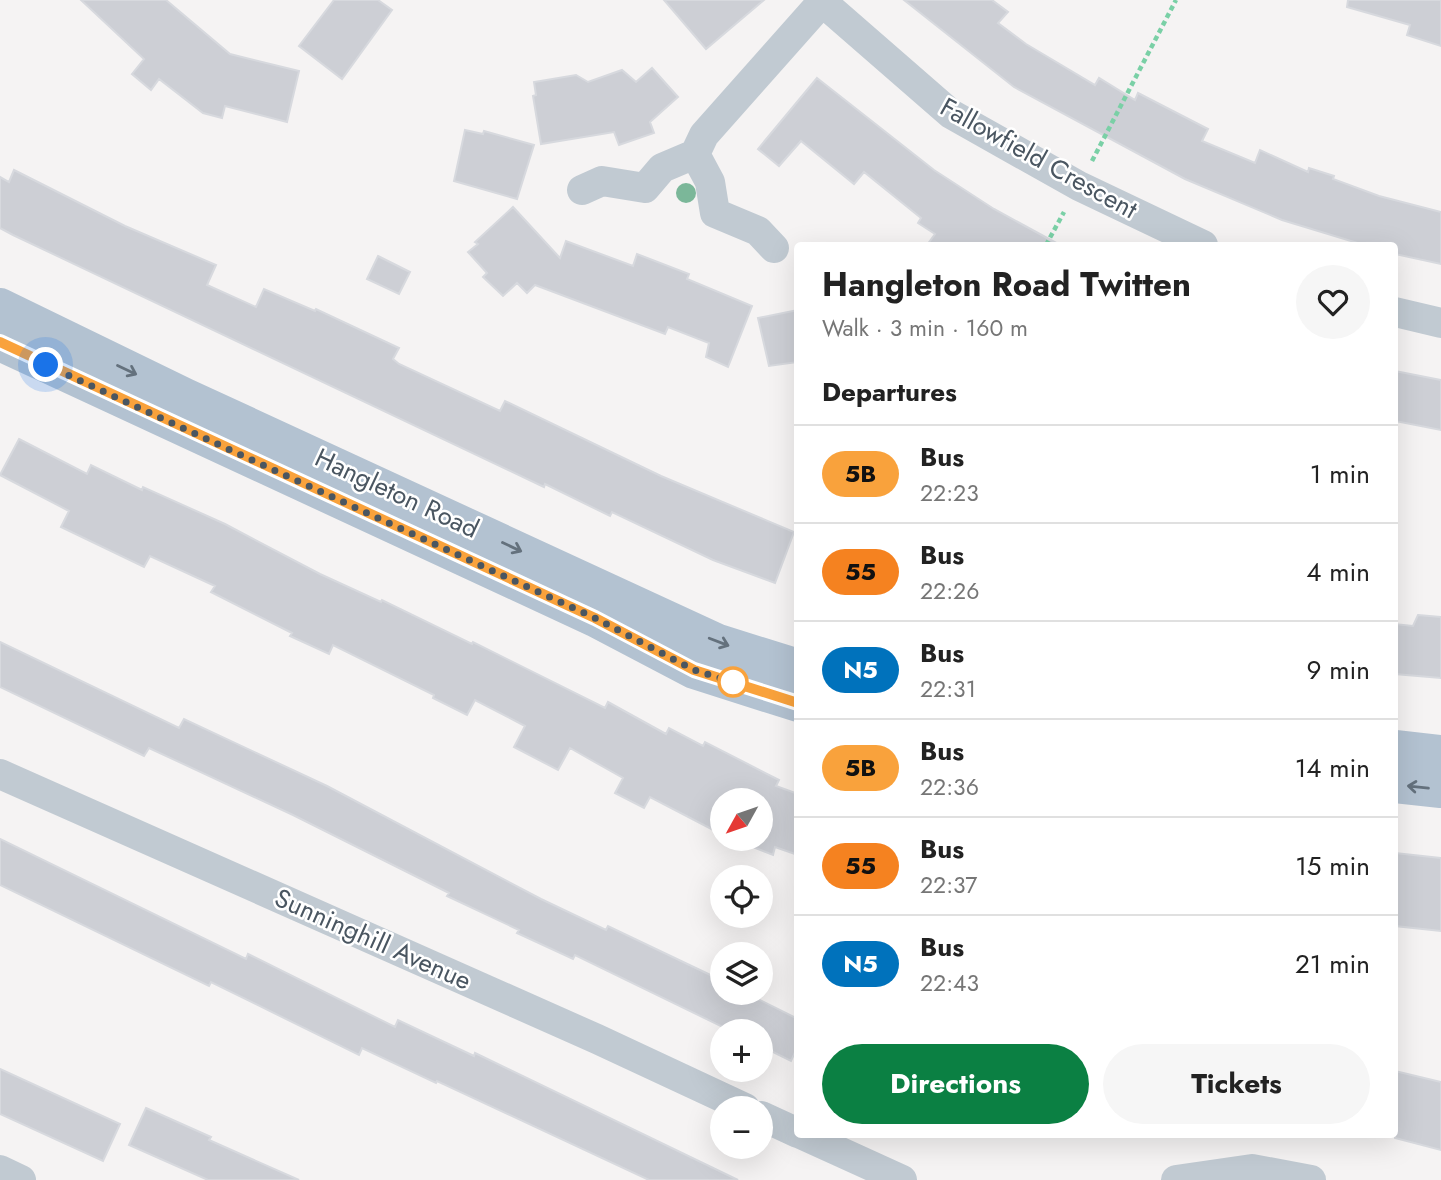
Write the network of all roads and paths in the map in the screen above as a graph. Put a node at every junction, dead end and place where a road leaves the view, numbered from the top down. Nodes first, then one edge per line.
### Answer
1 (1176, 0) edge
2 (821, 1) edge
3 (695, 154) junction
4 (1079, 186) junction
5 (582, 190) dead end
6 (1048, 242) edge
7 (1197, 242) edge
8 (774, 248) dead end
9 (0, 307) edge
10 (1398, 313) edge
11 (1441, 323) edge
12 (0, 342) edge
13 (75, 362) junction
14 (602, 605) junction
15 (794, 667) edge
16 (794, 702) edge
17 (1398, 749) edge
18 (1441, 754) edge
19 (0, 774) edge
20 (1398, 784) edge
21 (1441, 789) edge
22 (719, 1096) edge
23 (773, 1121) edge
24 (794, 1131) edge
25 (810, 1138) edge
26 (0, 1170) edge
27 (22, 1180) edge
28 (902, 1180) edge
29 (1176, 1180) edge
30 (1311, 1180) edge

1 - 4 path
2 - 3 street
2 - 4 street, Fallowfield Crescent
3 - 5 street
3 - 8 street
4 - 6 path
4 - 7 street, Fallowfield Crescent
9 - 13 main road, Hangleton Road
10 - 11 street
12 - 13 main road, Hangleton Road
13 - 14 main road, Hangleton Road
14 -> 15 main road, Hangleton Road
14 - 16 main road, Hangleton Road
17 - 18 main road
19 - 22 street, Sunninghill Avenue
21 -> 20 main road
23 - 24 street
25 - 28 street
26 - 27 street
29 - 30 street

